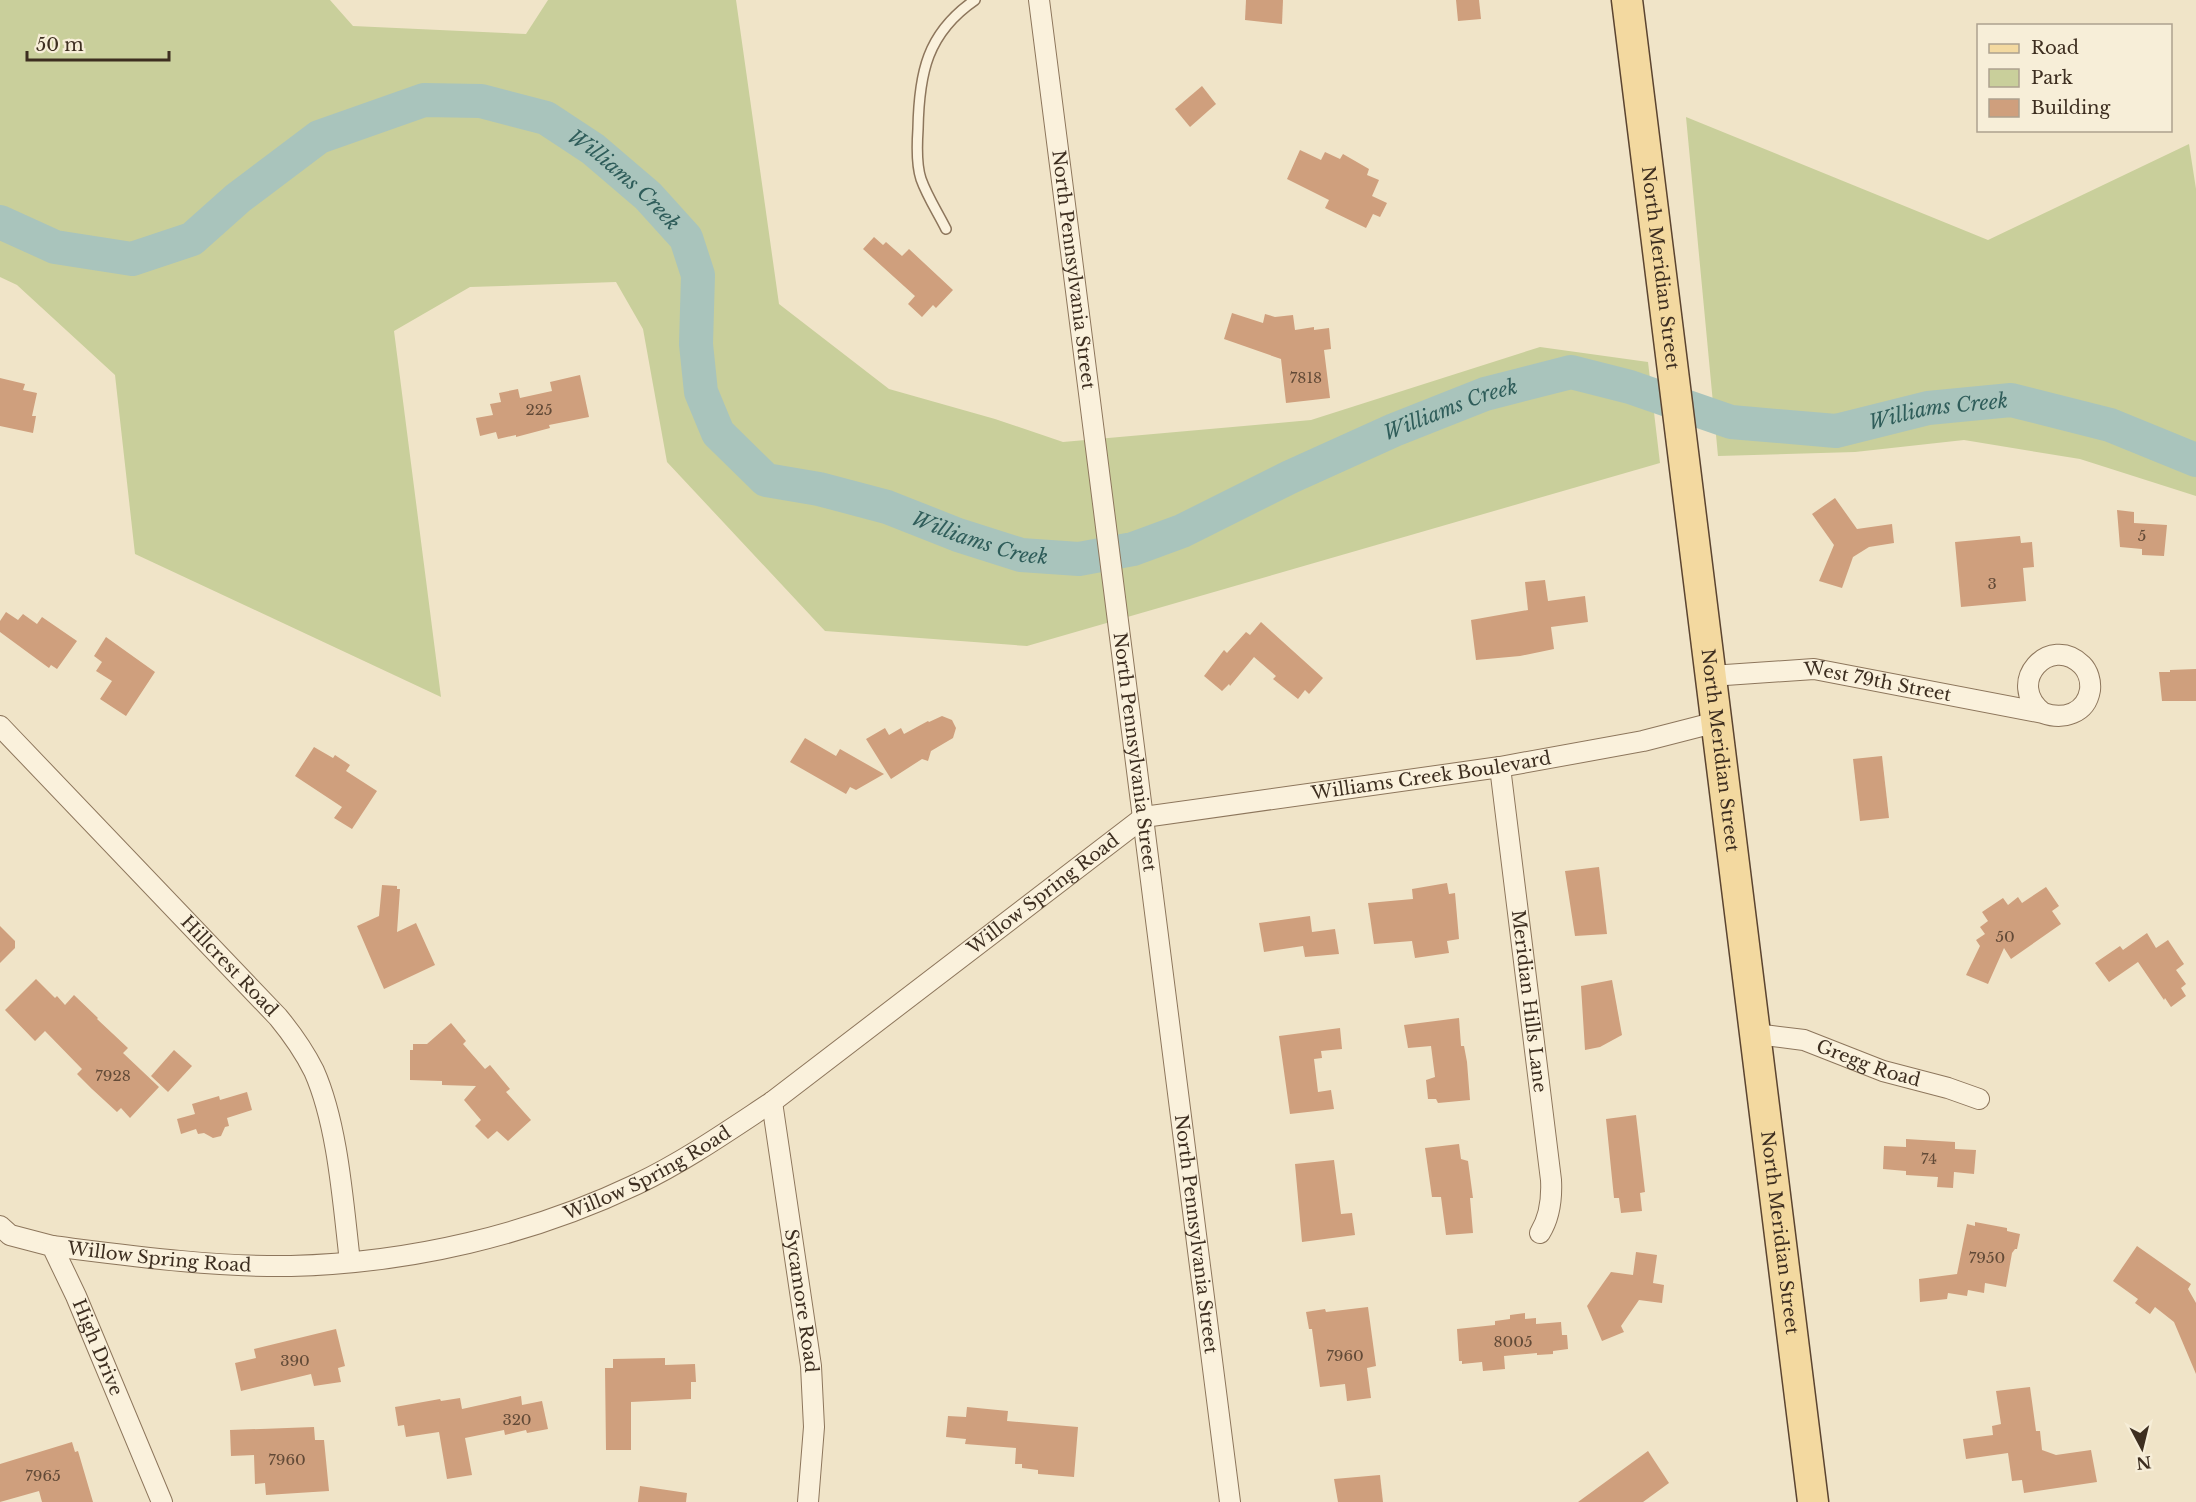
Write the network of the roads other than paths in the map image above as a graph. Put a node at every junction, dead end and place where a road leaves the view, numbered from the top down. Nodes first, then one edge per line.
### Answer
1 (975, 0) edge
2 (1039, 0) edge
3 (1627, 0) edge
4 (945, 229) dead end
5 (1711, 676) junction
6 (2043, 713) dead end
7 (1717, 722) junction
8 (0, 726) edge
9 (1500, 767) junction
10 (1144, 817) junction
11 (1756, 1034) junction
12 (1979, 1099) dead end
13 (772, 1102) junction
14 (3, 1232) edge
15 (1540, 1233) dead end
16 (52, 1246) junction
17 (350, 1262) junction
18 (162, 1502) edge
19 (808, 1502) edge
20 (1230, 1502) edge
21 (1813, 1502) edge

1 - 4 lane
2 - 10 street, North Pennsylvania Street
3 - 5 main road, North Meridian Street
5 - 6 street, West 79th Street
5 - 7 main road, North Meridian Street
7 - 9 street, Williams Creek Boulevard
7 - 11 main road, North Meridian Street
8 - 17 street, Hillcrest Road
9 - 10 street, Williams Creek Boulevard
9 - 15 street, Meridian Hills Lane
10 - 13 street, Willow Spring Road
10 - 20 street, North Pennsylvania Street
11 - 12 street, Gregg Road
11 - 21 main road, North Meridian Street
13 - 17 street, Willow Spring Road
13 - 19 street, Sycamore Road
14 - 16 street
16 - 17 street, Willow Spring Road
16 - 18 street, High Drive

